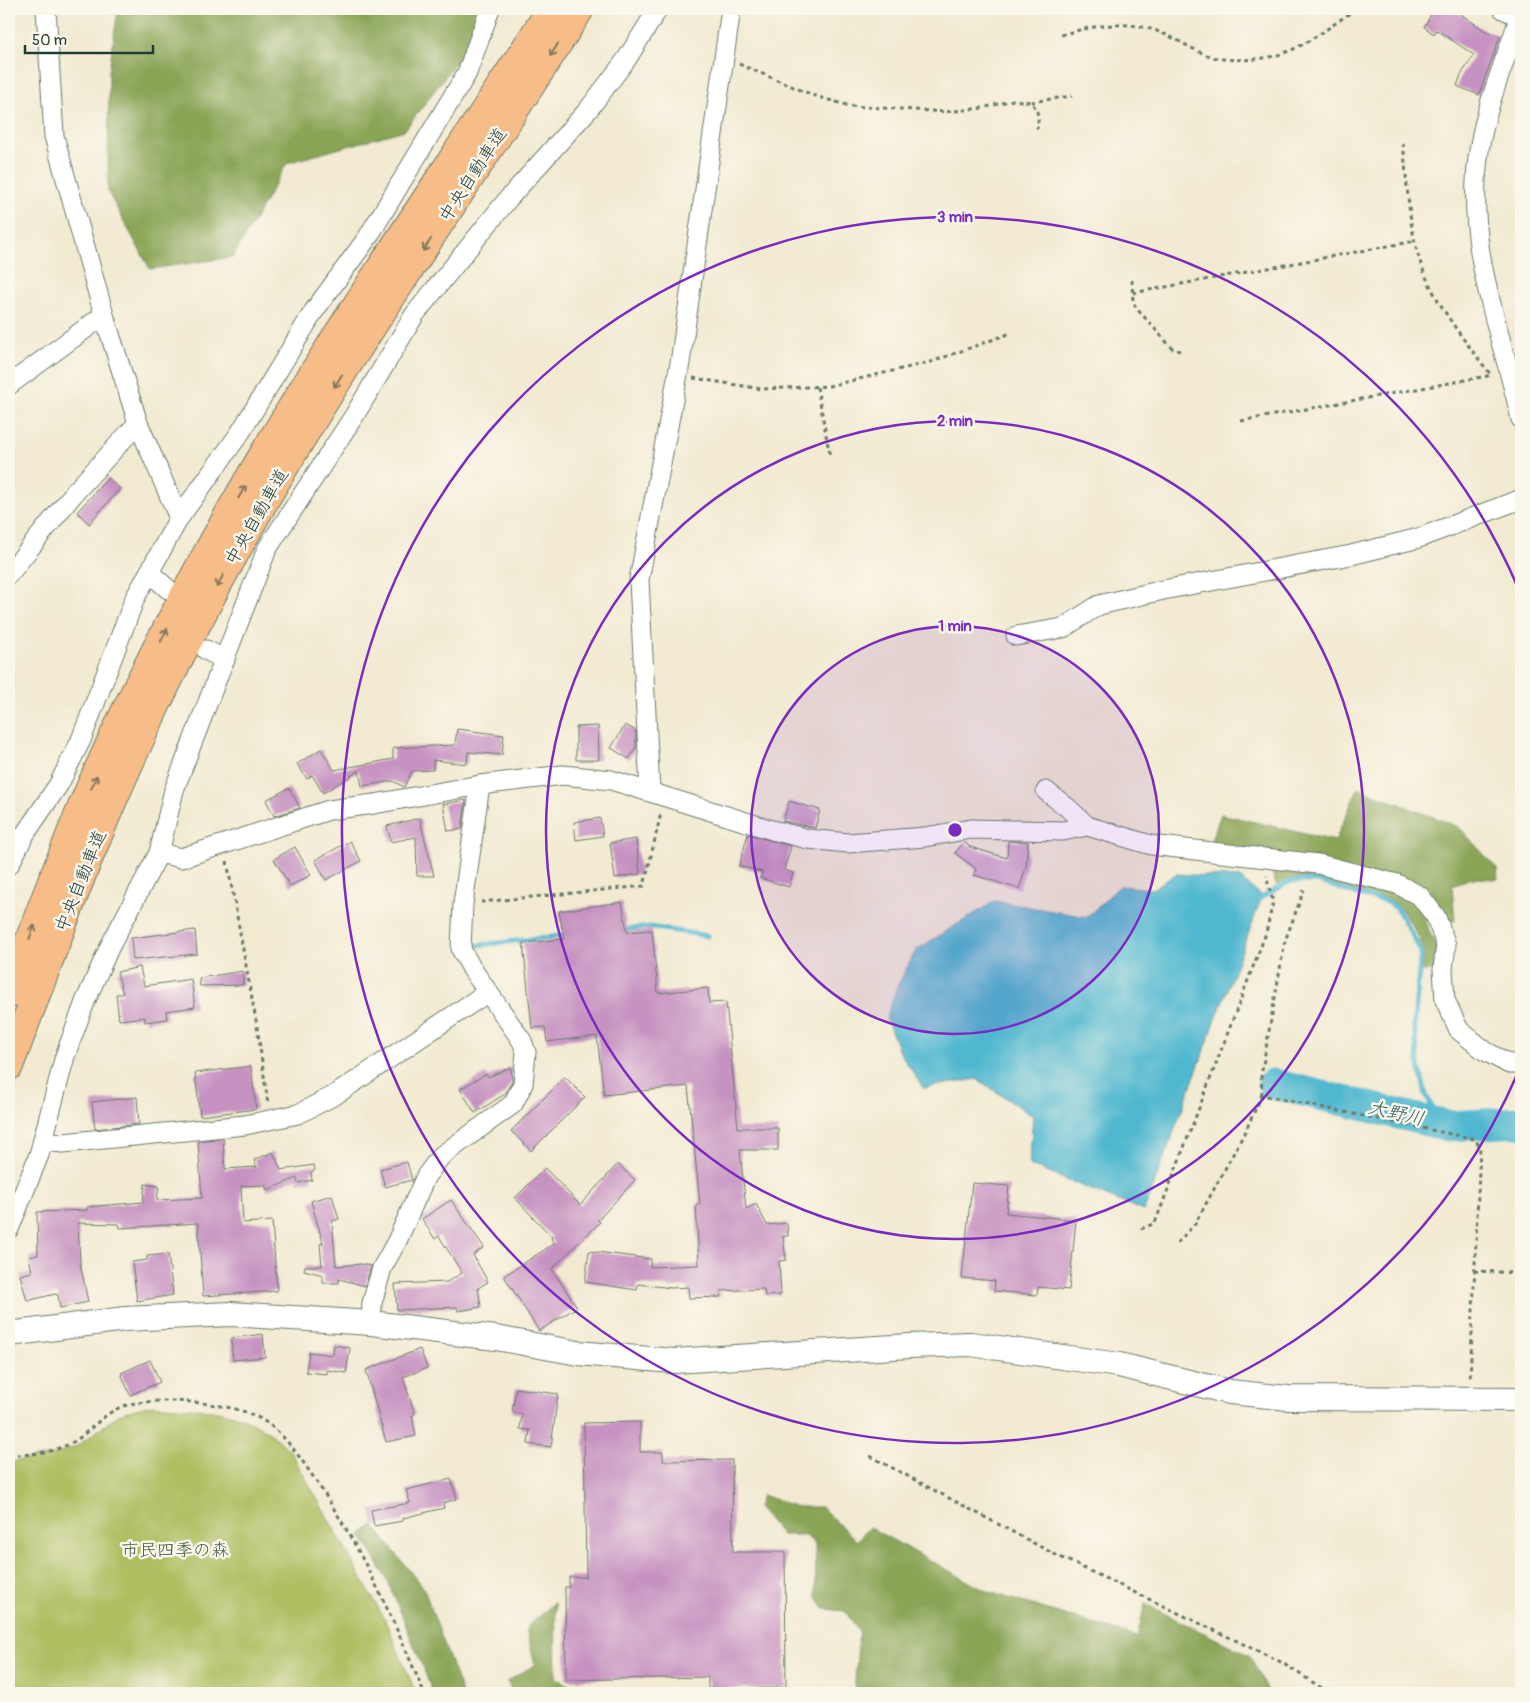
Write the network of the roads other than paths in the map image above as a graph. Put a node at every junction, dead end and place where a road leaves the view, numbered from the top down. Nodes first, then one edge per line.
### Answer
1 (46, 9) edge
2 (490, 9) edge
3 (551, 9) edge
4 (580, 9) edge
5 (658, 9) edge
6 (730, 9) edge
7 (1515, 13) edge
8 (104, 316) junction
9 (9, 385) edge
10 (1521, 416) edge
11 (138, 423) junction
12 (1521, 500) edge
13 (179, 518) junction
14 (150, 573) junction
15 (9, 574) edge
16 (168, 589) dead end
17 (1016, 636) dead end
18 (206, 650) dead end
19 (225, 660) junction
20 (480, 785) junction
21 (1046, 791) dead end
22 (658, 793) junction
23 (1087, 826) junction
24 (159, 853) junction
25 (9, 865) edge
26 (488, 992) junction
27 (9, 994) edge
28 (1521, 1064) edge
29 (9, 1066) edge
30 (43, 1141) junction
31 (9, 1229) edge
32 (371, 1323) junction
33 (9, 1334) edge
34 (1521, 1399) edge

1 - 8 street
2 - 13 street
27 -> 3 highway, 中央自動車道
4 -> 29 highway, 中央自動車道
5 - 19 street
6 - 22 street
7 - 10 street
8 - 9 street
8 - 11 street
11 - 13 street
11 - 15 street
12 - 17 street
13 - 14 street
14 - 16 street
14 - 25 street
18 - 19 street
19 - 24 street
20 - 22 street
20 - 24 street
20 - 26 street
21 - 23 street
22 - 23 street
23 - 28 street
24 - 30 street
26 - 30 street
26 - 32 street
30 - 31 street
32 - 33 street
32 - 34 street

